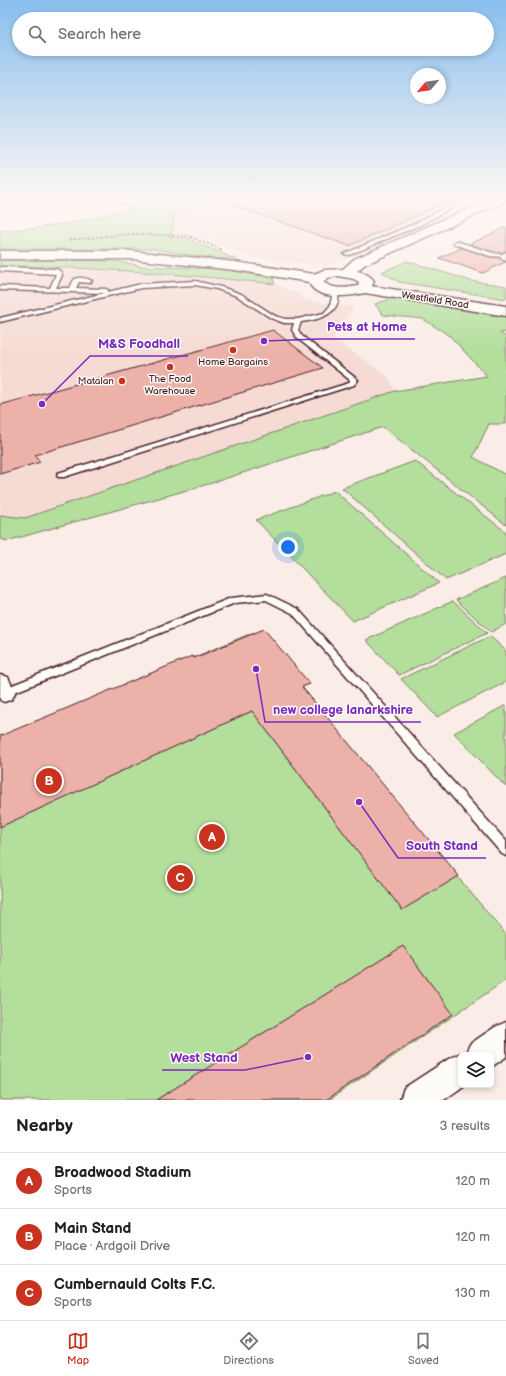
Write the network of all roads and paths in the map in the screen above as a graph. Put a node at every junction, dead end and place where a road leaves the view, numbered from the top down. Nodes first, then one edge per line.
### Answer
1 (356, 250) edge
2 (385, 250) edge
3 (476, 250) edge
4 (347, 254) dead end
5 (0, 255) edge
6 (506, 256) edge
7 (0, 269) edge
8 (349, 272) junction
9 (317, 279) junction
10 (89, 281) dead end
11 (133, 282) dead end
12 (156, 285) junction
13 (0, 288) edge
14 (52, 289) junction
15 (73, 289) junction
16 (127, 289) junction
17 (364, 289) junction
18 (336, 292) junction
19 (506, 311) edge
20 (0, 320) edge
21 (298, 321) junction
22 (61, 475) dead end
23 (1, 690) edge
24 (506, 850) edge
25 (506, 1038) edge
26 (485, 1052) edge
27 (458, 1071) edge
28 (416, 1100) edge

1 - 4 lane
2 - 8 main road
3 - 6 lane
5 - 9 main road
7 - 14 lane
8 - 9 main road
8 - 17 main road
9 - 18 main road
10 - 15 lane
11 - 12 lane
12 - 16 lane
12 - 21 lane
13 - 14 lane
14 - 15 lane
15 - 16 lane
16 - 20 lane
17 - 18 main road, Westfield Road
17 - 19 main road, Westfield Road
18 - 21 lane
21 - 22 lane
23 - 24 lane
25 - 26 street
27 - 28 street

